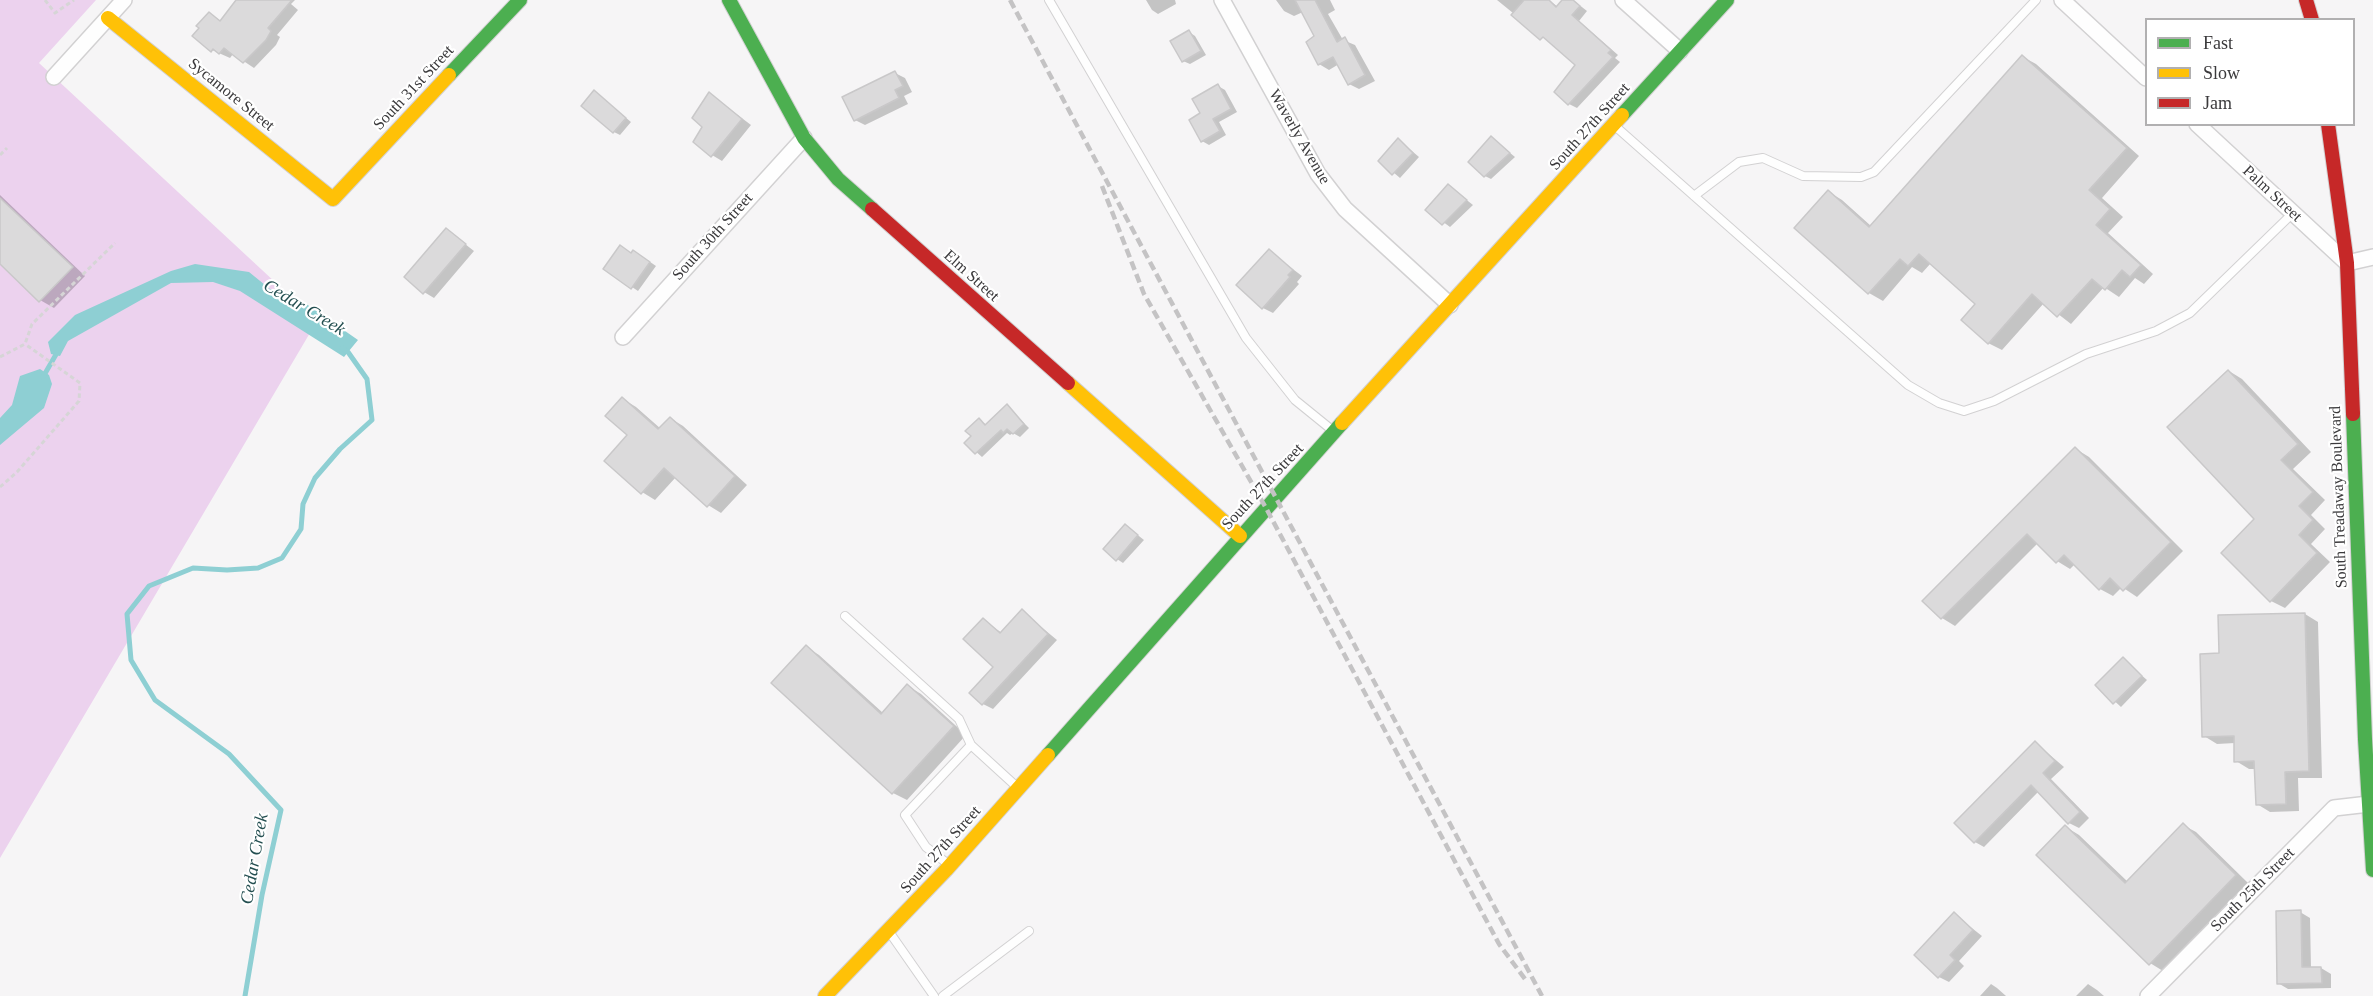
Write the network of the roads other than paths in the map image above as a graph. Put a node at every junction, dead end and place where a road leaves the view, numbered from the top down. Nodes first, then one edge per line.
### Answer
1 (124, 0) edge
2 (520, 0) edge
3 (729, 0) edge
4 (1049, 0) edge
5 (1222, 0) edge
6 (1623, 0) edge
7 (1727, 0) edge
8 (2036, 0) edge
9 (2062, 0) edge
10 (2306, 0) edge
11 (108, 18) junction
12 (2311, 18) edge
13 (1680, 51) junction
14 (54, 77) dead end
15 (2145, 77) edge
16 (1614, 125) junction
17 (2199, 126) edge
18 (2328, 126) edge
19 (804, 138) junction
20 (1694, 196) junction
21 (333, 199) joint
22 (2293, 213) junction
23 (2373, 257) edge
24 (2347, 263) junction
25 (1450, 305) junction
26 (623, 337) dead end
27 (1335, 433) junction
28 (1240, 536) junction
29 (845, 616) dead end
30 (2369, 734) edge
31 (971, 745) junction
32 (1018, 788) junction
33 (2369, 804) junction
34 (950, 866) junction
35 (2373, 870) edge
36 (888, 930) junction
37 (1029, 931) dead end
38 (825, 996) edge
39 (934, 996) edge
40 (943, 996) edge
41 (2148, 996) edge

1 - 11 street
2 - 21 main road, South 31st Street
3 - 19 main road, Elm Street
4 - 27 lane
5 - 25 street, Waverly Avenue
6 - 13 street
7 - 13 main road, South 27th Street
8 - 20 lane
9 - 15 street
10 - 12 main road
11 - 14 street
11 - 21 main road, Sycamore Street
13 - 16 main road, South 27th Street
16 - 20 lane
16 - 25 main road, South 27th Street
17 - 22 street, Palm Street
18 - 24 main road, South Treadaway Boulevard
19 - 26 street, South 30th Street
19 - 28 main road, Elm Street
20 - 22 lane
22 - 24 street, Palm Street
23 - 24 street
24 - 30 main road, South Treadaway Boulevard
25 - 27 main road, South 27th Street
27 - 28 main road, South 27th Street
28 - 32 main road, South 27th Street
29 - 31 lane
30 - 33 main road, South Treadaway Boulevard
31 - 32 lane
31 - 34 lane
32 - 34 main road, South 27th Street
33 - 35 main road, South Treadaway Boulevard
33 - 41 street, South 25th Street
34 - 36 main road, South 27th Street
36 - 38 main road, South 27th Street
36 - 39 lane
37 - 40 lane

